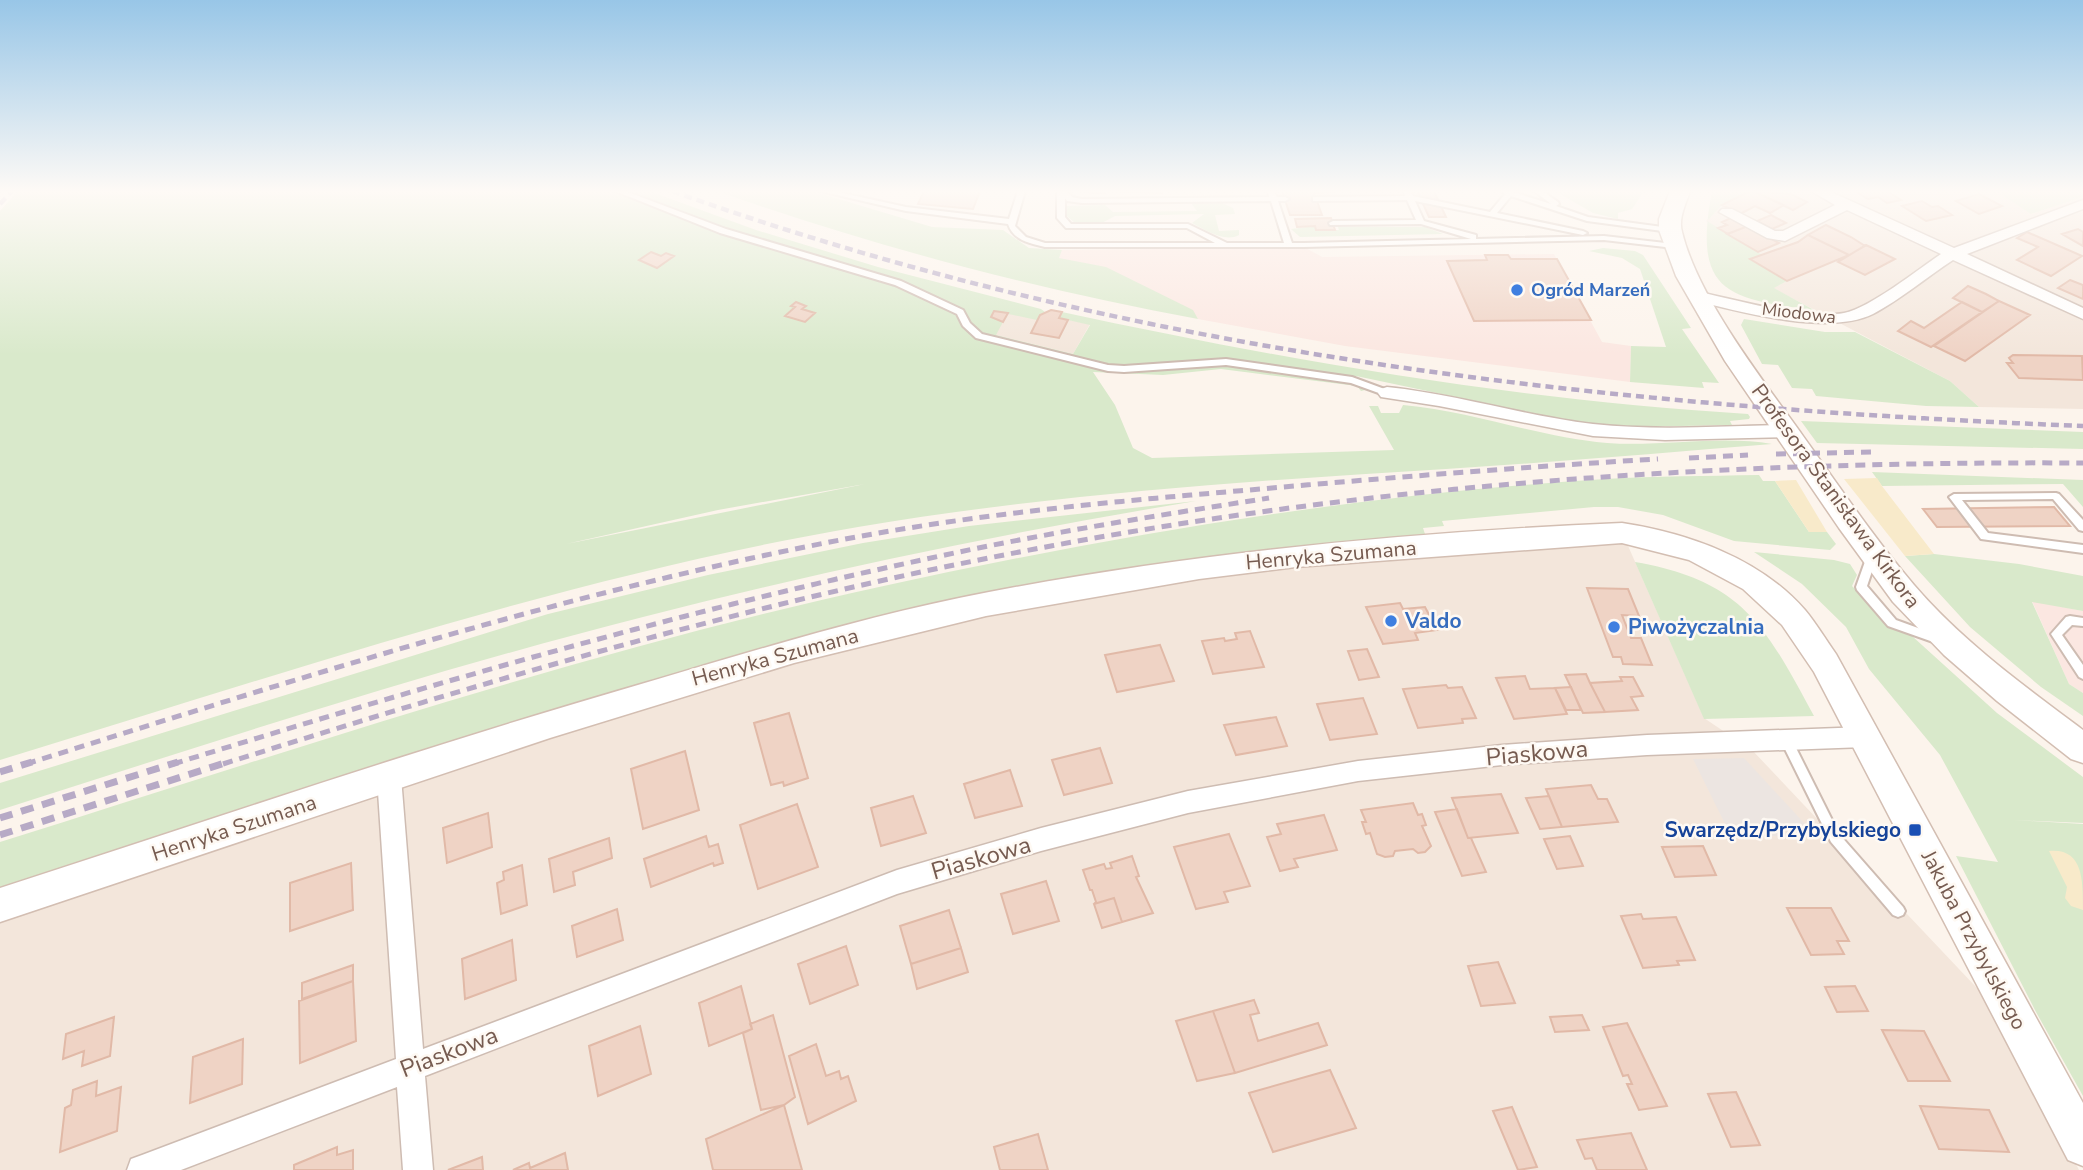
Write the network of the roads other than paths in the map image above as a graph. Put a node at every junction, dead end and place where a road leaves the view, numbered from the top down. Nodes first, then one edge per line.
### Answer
1 (771, 246) edge
2 (1044, 246) edge
3 (1118, 246) edge
4 (1675, 246) edge
5 (1930, 246) edge
6 (1975, 246) edge
7 (1950, 255) junction
8 (1699, 297) junction
9 (2083, 314) edge
10 (1387, 393) joint
11 (1786, 432) junction
12 (2083, 527) edge
13 (1577, 535) joint
14 (2083, 550) edge
15 (2083, 622) edge
16 (2083, 674) edge
17 (1865, 737) junction
18 (1786, 739) junction
19 (2083, 749) edge
20 (389, 777) junction
21 (0, 905) edge
22 (1898, 911) dead end
23 (411, 1066) junction
24 (2083, 1145) edge
25 (142, 1170) edge
26 (418, 1170) edge

1 - 10 lane
2 - 3 lane
4 - 8 street, Profesora Stanisława Kirkora
5 - 7 street
6 - 7 street, Miodowa
7 - 8 street, Miodowa
7 - 9 street
8 - 11 street, Profesora Stanisława Kirkora
10 - 11 street
11 - 19 street, Profesora Stanisława Kirkora
12 - 14 lane
13 - 17 street, Jakuba Przybylskiego
13 - 20 street, Henryka Szumana
15 - 16 lane
17 - 18 street, Piaskowa
17 - 24 street, Jakuba Przybylskiego
18 - 22 lane
18 - 23 street, Piaskowa
20 - 21 street, Henryka Szumana
20 - 23 street
23 - 25 street, Piaskowa
23 - 26 street

